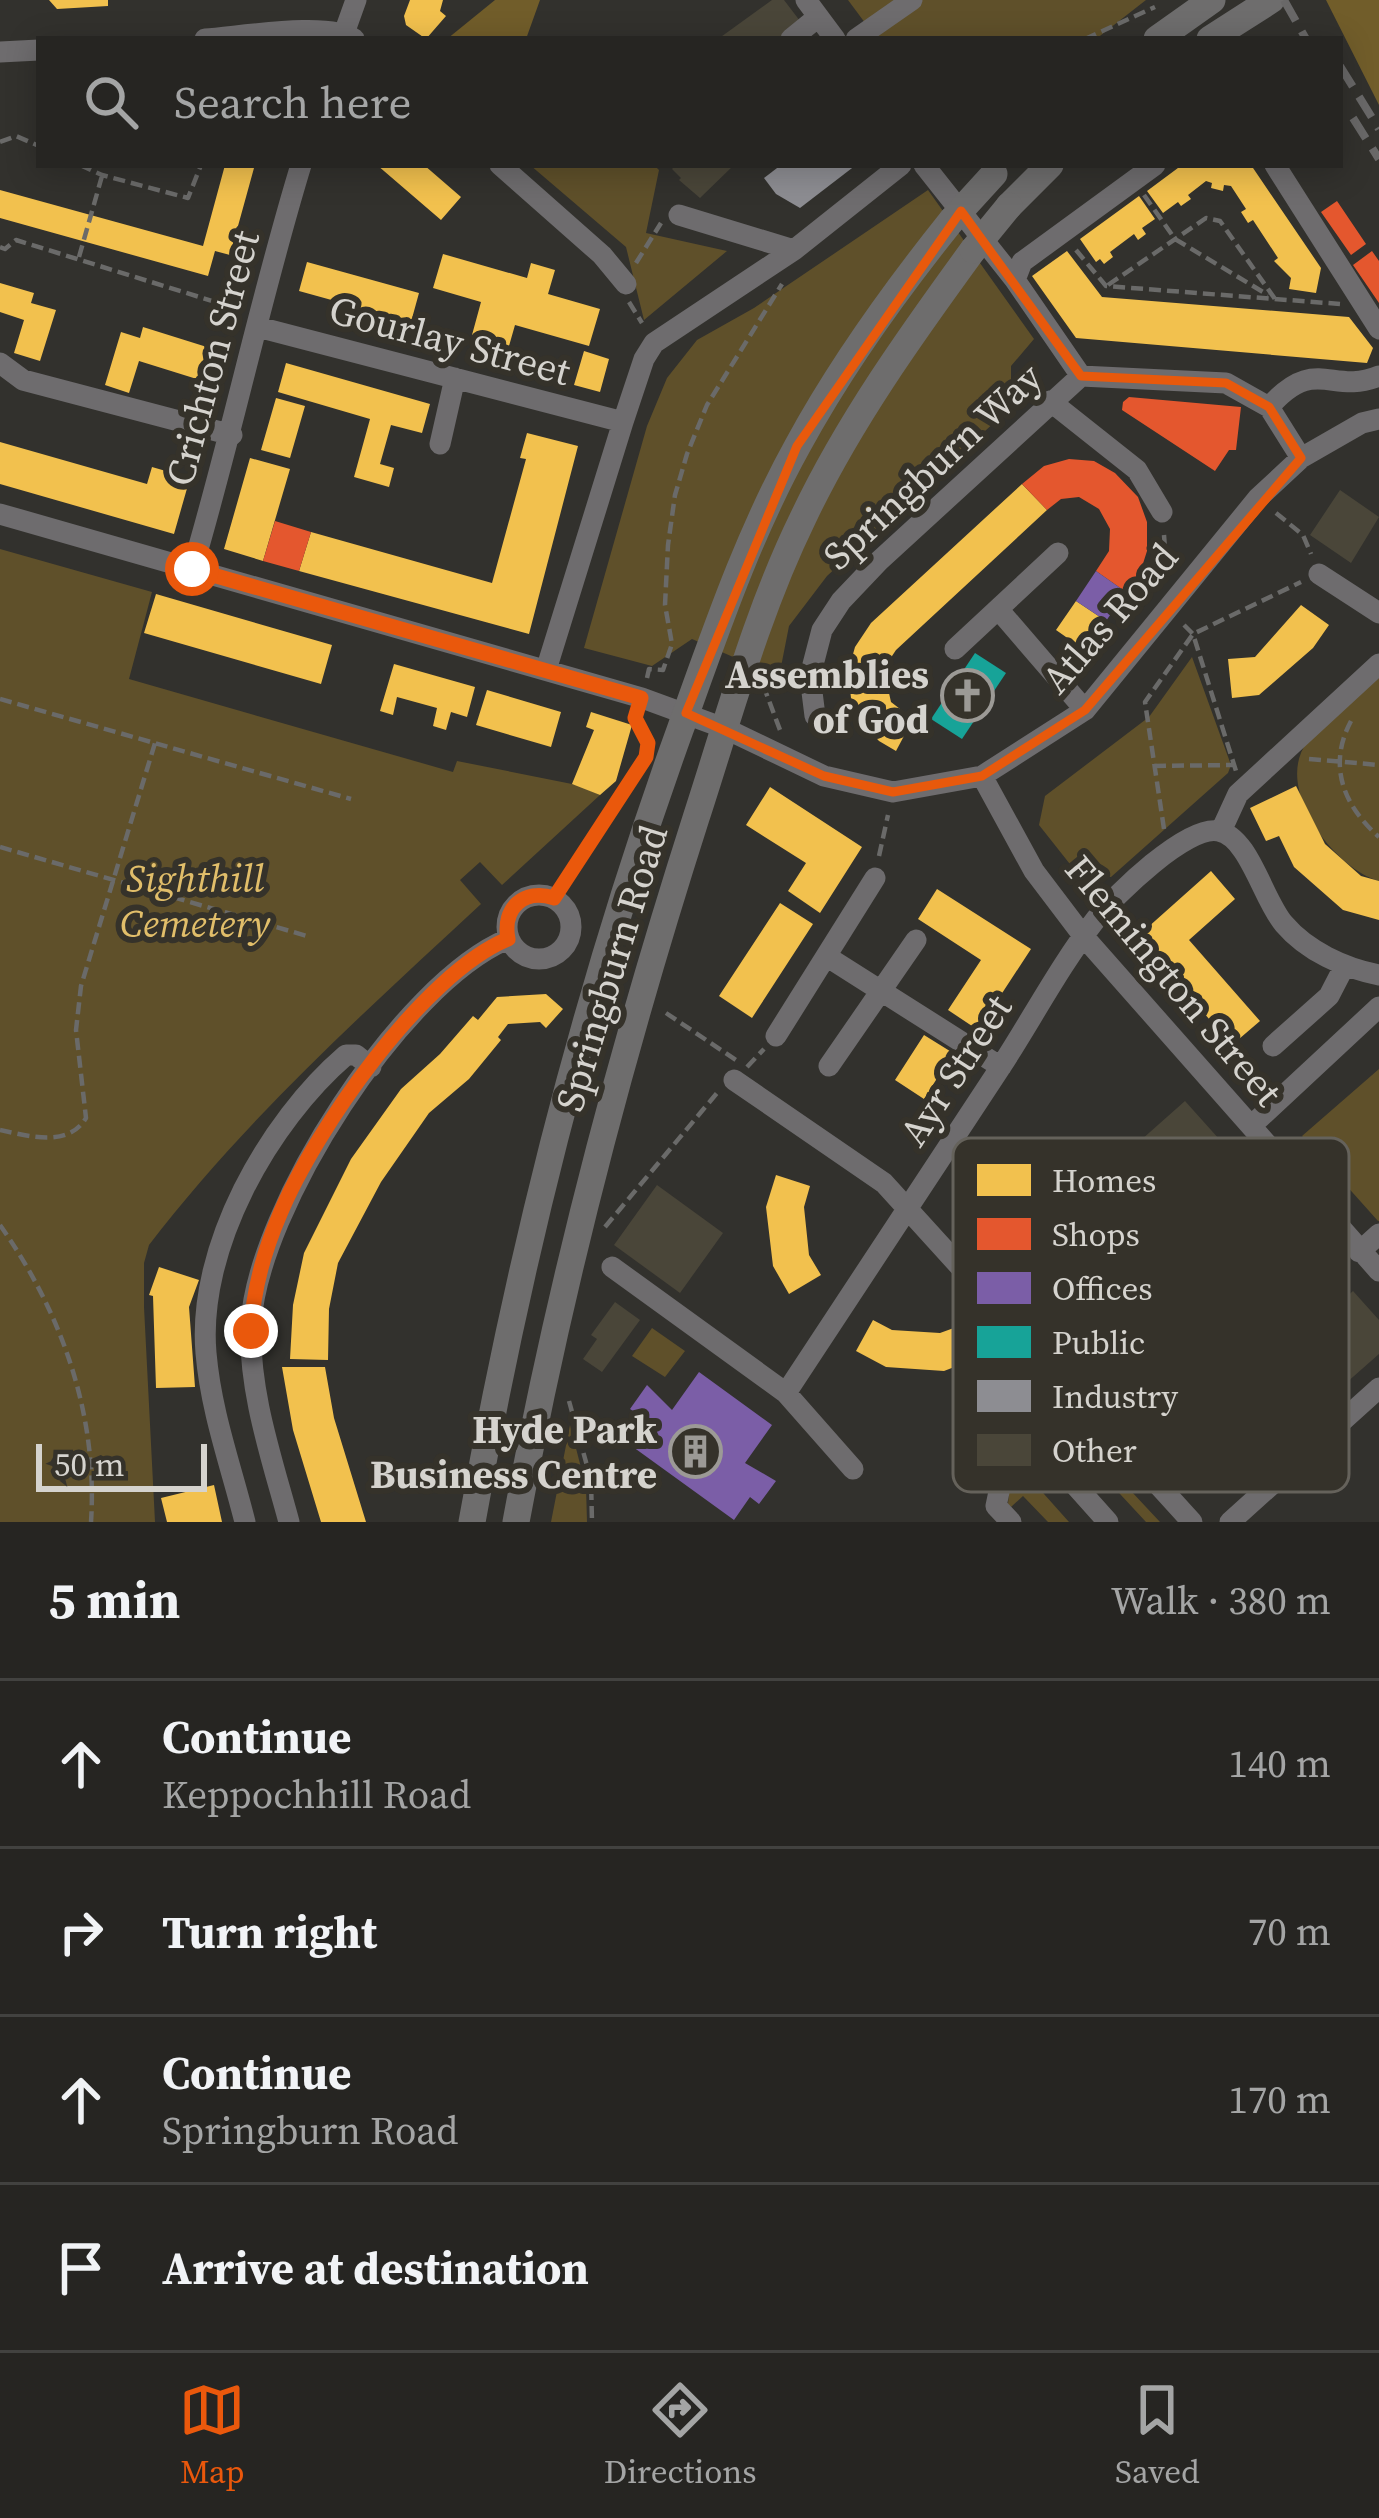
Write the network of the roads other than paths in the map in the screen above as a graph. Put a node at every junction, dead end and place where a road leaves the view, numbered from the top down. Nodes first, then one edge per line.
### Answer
1 (356, 0) edge
2 (912, 0) edge
3 (1271, 0) edge
4 (1210, 1) edge
5 (812, 8) edge
6 (1216, 34) edge
7 (347, 36) edge
8 (793, 36) edge
9 (833, 36) edge
10 (860, 36) edge
11 (1161, 36) edge
12 (36, 50) edge
13 (0, 52) edge
14 (300, 168) edge
15 (503, 168) edge
16 (897, 168) edge
17 (926, 168) edge
18 (1047, 168) edge
19 (1151, 168) edge
20 (1277, 168) edge
21 (999, 170) edge
22 (680, 215) road end
23 (794, 250) junction
24 (1015, 280) junction
25 (626, 284) road end
26 (258, 321) junction
27 (1379, 329) edge
28 (0, 363) edge
29 (1081, 376) junction
30 (1379, 376) edge
31 (455, 378) junction
32 (1050, 401) junction
33 (1269, 407) junction
34 (1379, 419) edge
35 (623, 422) junction
36 (232, 435) junction
37 (440, 444) dead end
38 (1301, 458) junction
39 (1162, 512) road end
40 (0, 514) edge
41 (1058, 553) dead end
42 (192, 569) junction
43 (1318, 574) road end
44 (998, 609) junction
45 (1379, 613) edge
46 (955, 649) dead end
47 (1379, 664) edge
48 (546, 670) junction
49 (1085, 710) junction
50 (686, 713) junction
51 (815, 716) dead end
52 (724, 728) junction
53 (982, 776) junction
54 (1221, 831) junction
55 (874, 878) road end
56 (1084, 937) junction
57 (508, 939) junction
58 (916, 940) dead end
59 (826, 956) junction
60 (1345, 965) junction
61 (1379, 975) edge
62 (881, 991) junction
63 (1379, 1007) edge
64 (776, 1036) road end
65 (1273, 1046) dead end
66 (829, 1066) dead end
67 (371, 1067) junction
68 (1001, 1067) junction
69 (734, 1080) road end
70 (1251, 1126) junction
71 (954, 1138) edge
72 (1261, 1138) edge
73 (953, 1139) edge
74 (908, 1207) junction
75 (1379, 1234) edge
76 (1349, 1240) edge
77 (1359, 1252) junction
78 (953, 1256) edge
79 (612, 1267) dead end
80 (1379, 1271) edge
81 (1379, 1388) edge
82 (786, 1393) junction
83 (1349, 1415) edge
84 (853, 1468) dead end
85 (998, 1492) edge
86 (1081, 1492) edge
87 (1166, 1492) edge
88 (1263, 1492) edge
89 (245, 1522) edge
90 (289, 1522) edge
91 (472, 1522) edge
92 (516, 1522) edge
93 (1010, 1522) edge
94 (1108, 1522) edge
95 (1192, 1522) edge
96 (1230, 1522) edge

1 - 7 street
2 - 10 street
3 - 6 main road
4 - 11 main road
5 - 8 street
5 - 9 street
12 - 13 street
14 - 26 street, Crichton Street
15 - 25 street
16 - 23 street
17 - 24 street
18 - 52 main road, Springburn Road, bridge
19 - 24 street
20 - 27 street
21 - 50 main road, Springburn Road, bridge
22 - 23 street
23 - 35 street
24 - 29 street
26 - 31 street, Gourlay Street
26 - 36 street, Crichton Street
28 - 36 street
29 - 32 street, Springburn Way
29 - 33 street, Springburn Way
30 - 33 street
31 - 35 street, Gourlay Street
31 - 37 street
32 - 39 street
32 - 51 street, Springburn Way
33 - 38 street
34 - 38 street, Atlas Road
35 - 48 street
36 - 42 street, Crichton Street
38 - 49 street, Atlas Road
40 - 42 street, Atlas Road
41 - 44 street
42 - 48 street, Atlas Road
43 - 45 street
44 - 46 street
44 - 49 street
47 - 54 street
48 - 50 street, Atlas Road
49 - 53 street, Atlas Road
50 - 52 street, Atlas Road
50 - 91 main road, Springburn Road
52 - 53 street, Atlas Road
52 - 92 main road, Springburn Road
53 - 56 street, Flemington Street
54 - 56 street, Ayr Street
54 - 60 street
55 - 59 street
56 - 68 street, Ayr Street
56 - 70 street, Flemington Street
57 - 57 street, Springburn Road
57 - 67 street, Springburn Road
58 - 62 street
59 - 62 street
59 - 64 street
60 - 61 street
60 - 65 street
62 - 66 street
62 - 68 street
63 - 70 street
67 - 89 street
67 - 90 street, Springburn Road
68 - 71 street, Ayr Street
69 - 74 street
70 - 72 street, Flemington Street
73 - 74 street, Ayr Street
74 - 78 street
74 - 82 street, Ayr Street
75 - 77 street
76 - 77 street, Flemington Street
77 - 80 street, Flemington Street
79 - 82 street
81 - 83 street
82 - 84 street
85 - 93 street
86 - 94 street
87 - 95 street
88 - 96 street

